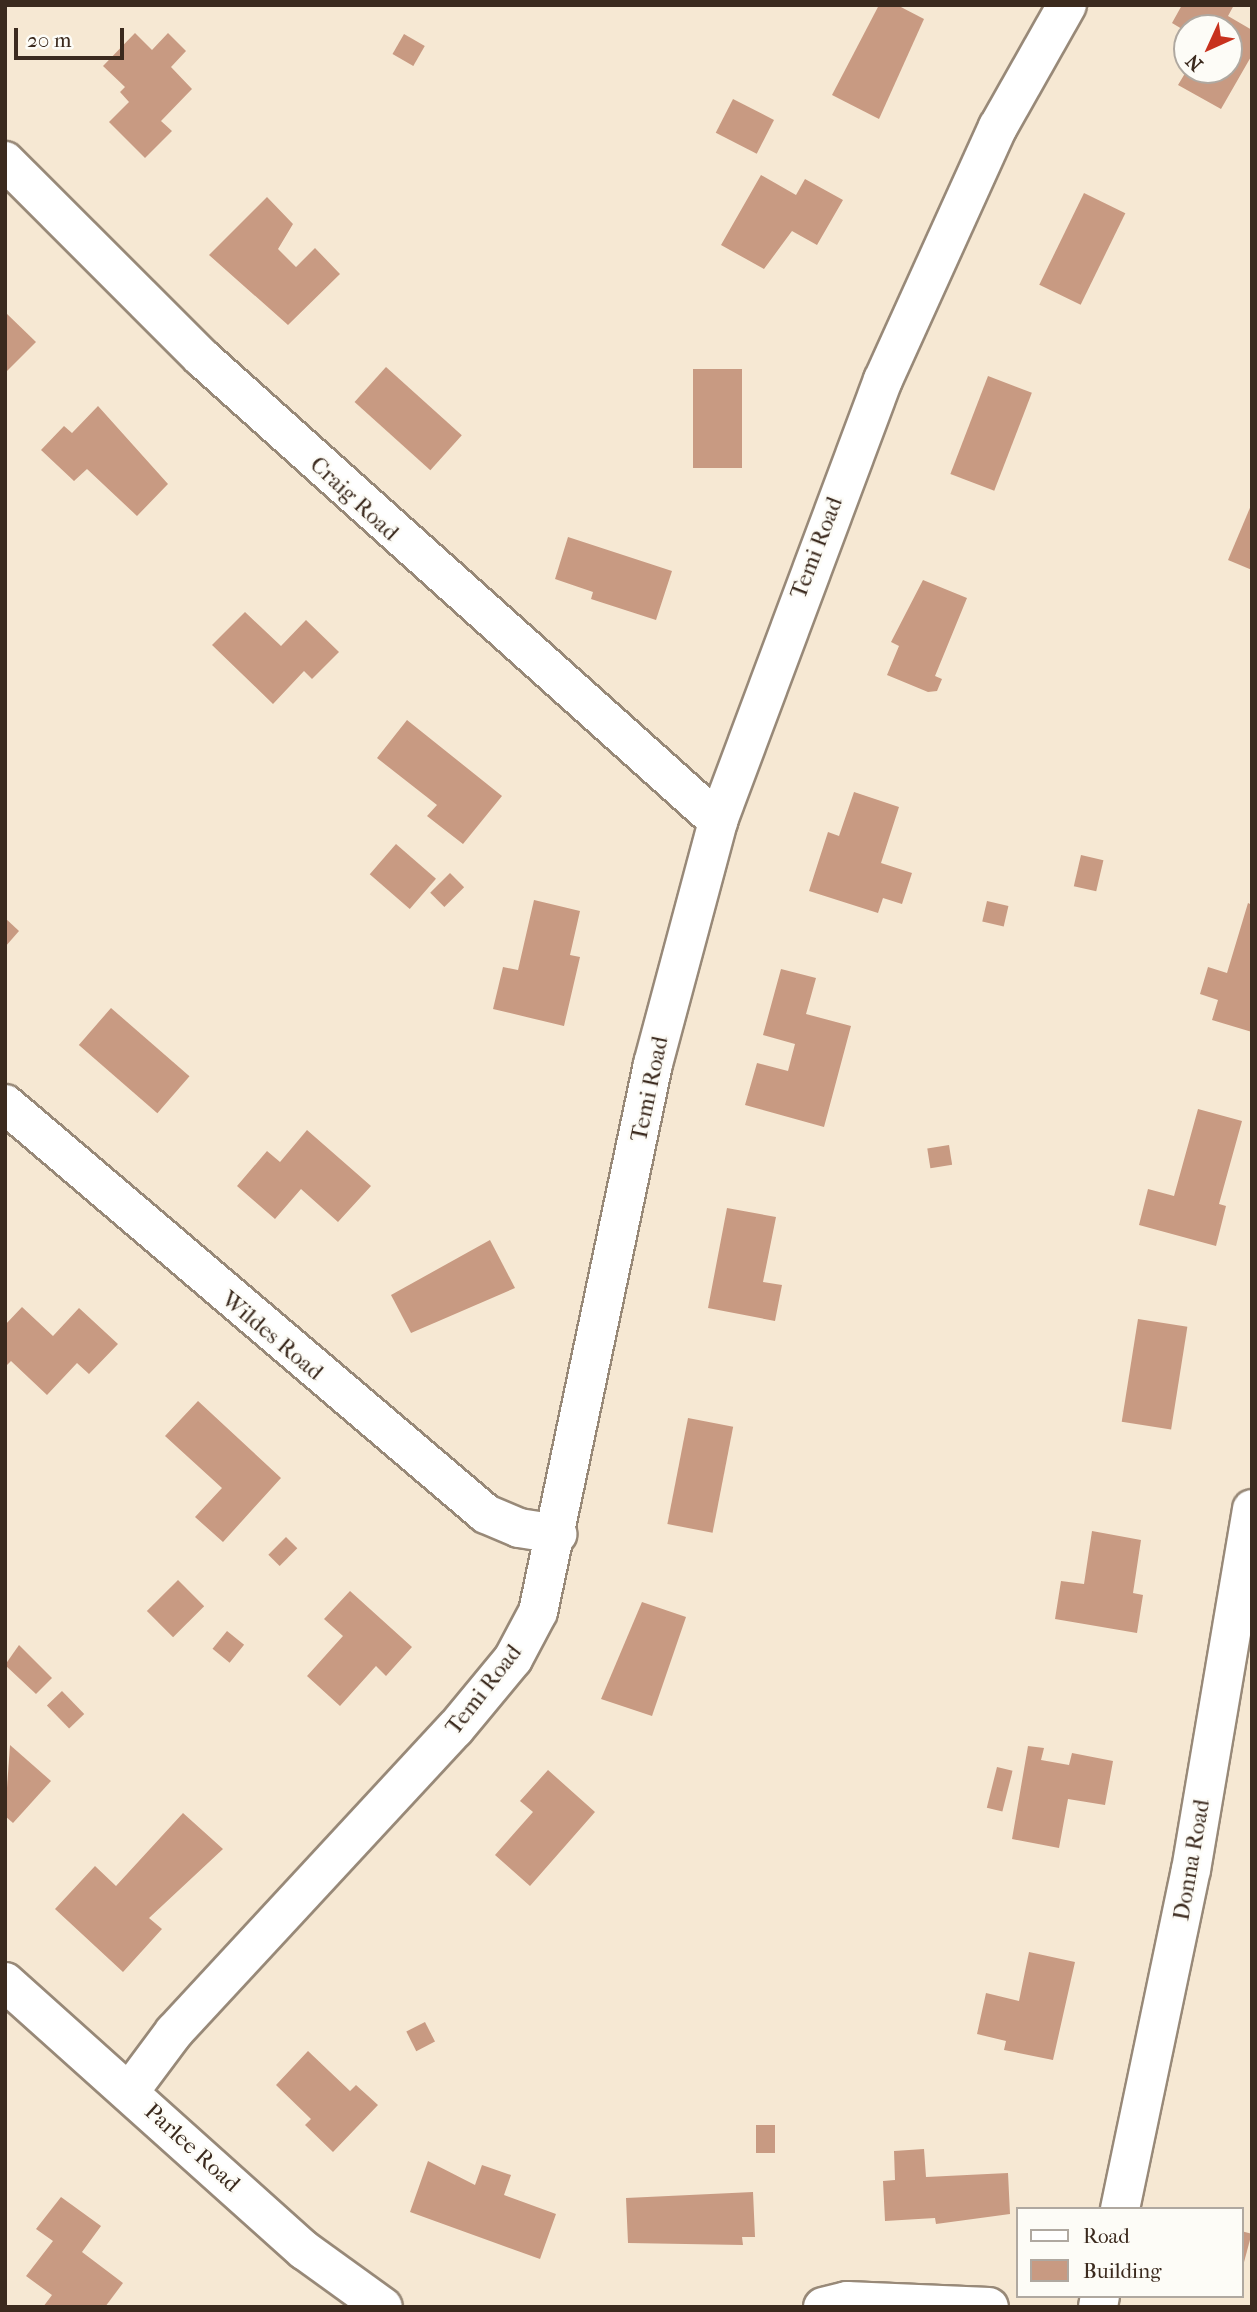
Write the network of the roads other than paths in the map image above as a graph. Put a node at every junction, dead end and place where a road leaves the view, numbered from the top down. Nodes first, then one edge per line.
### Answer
1 (1067, 5) edge
2 (5, 161) edge
3 (718, 821) junction
4 (5, 1104) edge
5 (1252, 1509) edge
6 (558, 1534) junction
7 (5, 1982) edge
8 (130, 2091) junction
9 (1120, 2207) edge
10 (383, 2307) edge
11 (823, 2307) edge
12 (989, 2307) edge

1 - 3 street, Temi Road
2 - 3 street, Craig Road
3 - 6 street, Temi Road
4 - 6 street, Wildes Road
5 - 9 street, Donna Road
6 - 8 street, Temi Road
7 - 8 street, Parlee Road
8 - 10 street, Parlee Road
11 - 12 street

